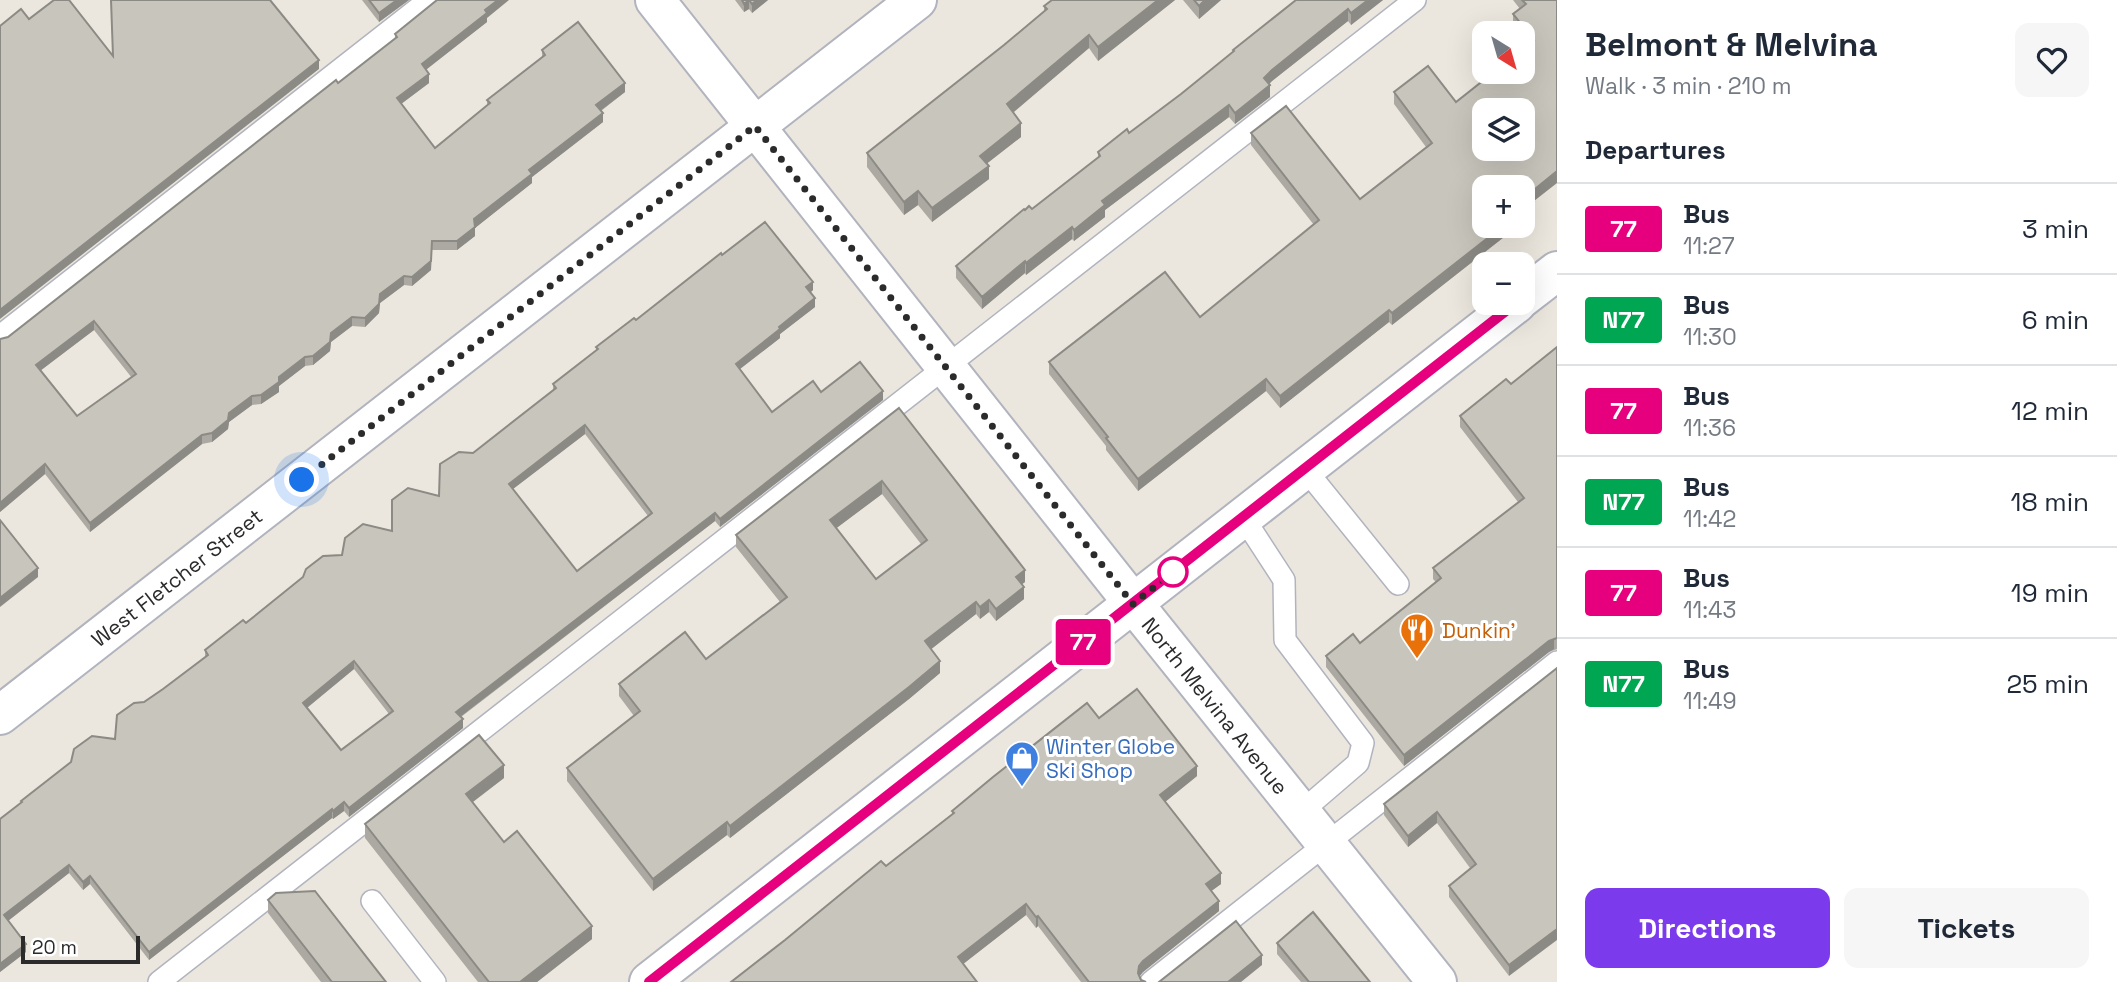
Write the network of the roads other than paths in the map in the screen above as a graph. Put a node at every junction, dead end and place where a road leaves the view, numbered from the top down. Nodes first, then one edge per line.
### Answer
1 (429, 0) edge
2 (655, 0) edge
3 (917, 0) edge
4 (1415, 0) edge
5 (755, 126) junction
6 (1557, 271) edge
7 (1535, 288) edge
8 (1502, 315) edge
9 (0, 336) edge
10 (946, 367) junction
11 (1305, 468) junction
12 (1243, 517) junction
13 (1398, 584) dead end
14 (1133, 604) junction
15 (1557, 662) edge
16 (0, 715) edge
17 (1301, 813) junction
18 (1326, 844) junction
19 (372, 901) dead end
20 (159, 982) edge
21 (435, 982) edge
22 (649, 982) edge
23 (1151, 982) edge
24 (1437, 982) edge

1 - 9 lane
2 - 5 street, North Melvina Avenue
3 - 5 street, West Fletcher Street
4 - 10 lane
5 - 10 street, North Melvina Avenue
5 - 16 street, West Fletcher Street
6 - 7 street
8 - 11 street
10 - 14 street, North Melvina Avenue
10 - 20 lane
11 - 12 street
11 - 13 lane
12 - 14 street
12 - 17 lane
14 - 17 street, North Melvina Avenue
14 - 22 street
15 - 18 lane
17 - 18 street, North Melvina Avenue
18 - 23 lane
18 - 24 street, North Melvina Avenue
19 - 21 lane

